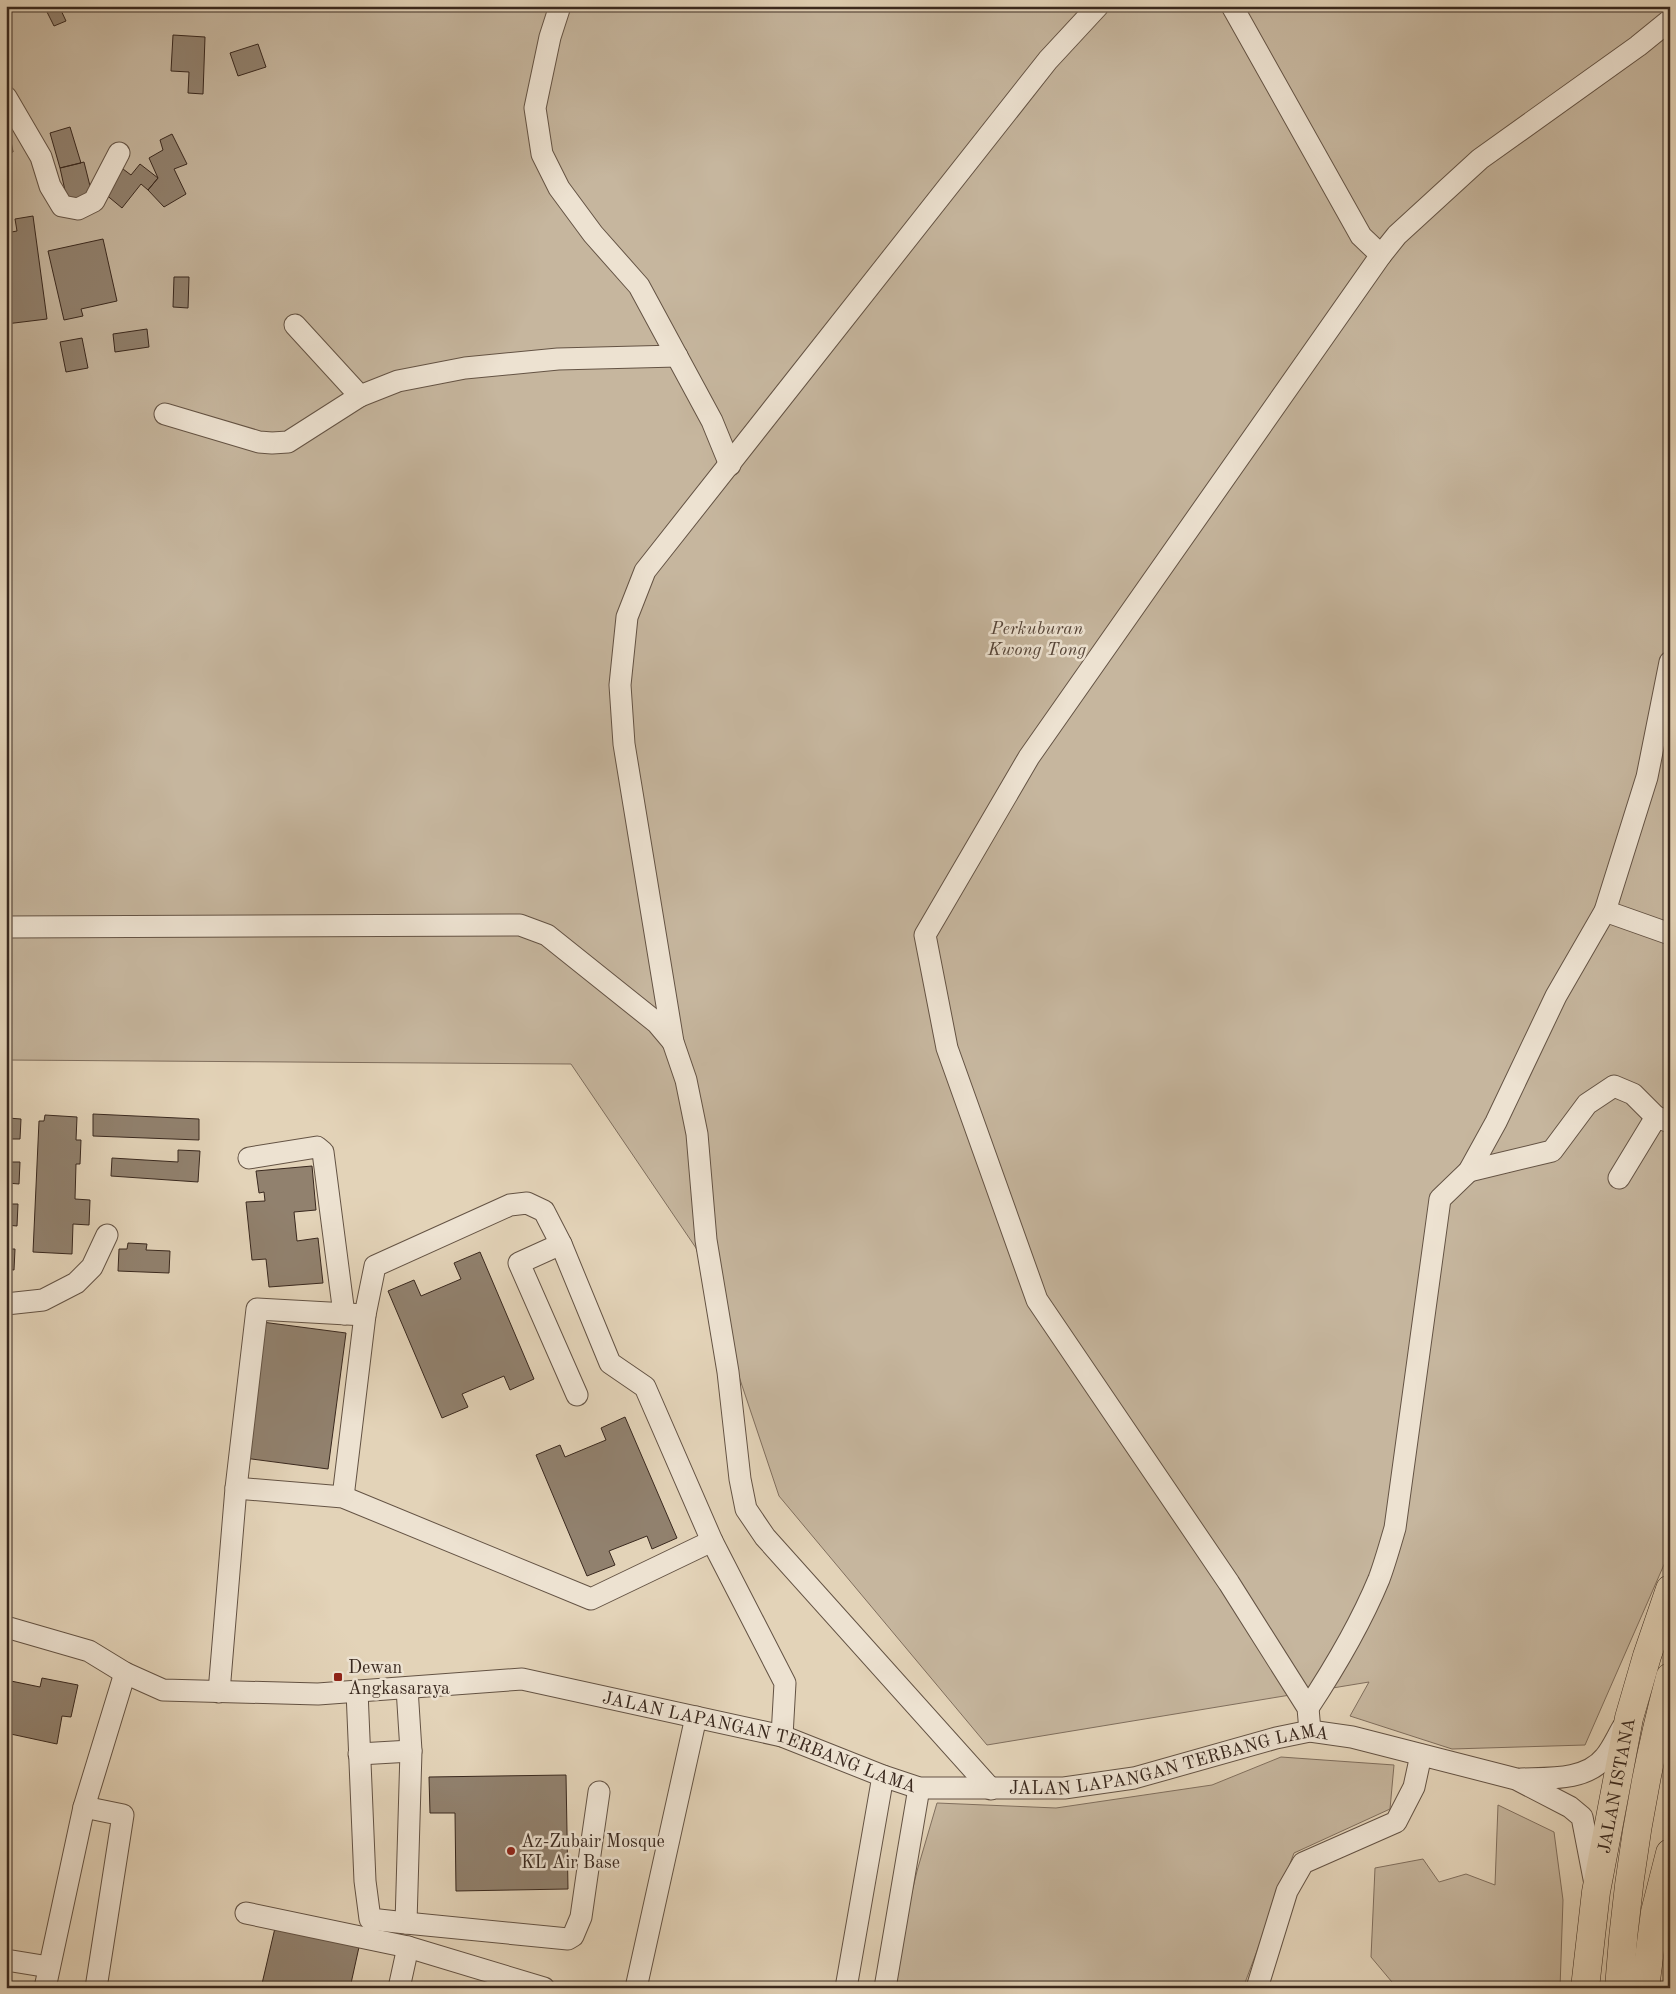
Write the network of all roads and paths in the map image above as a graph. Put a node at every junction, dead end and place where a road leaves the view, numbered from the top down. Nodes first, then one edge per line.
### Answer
1 (560, 6) edge
2 (1098, 6) edge
3 (1232, 6) edge
4 (1670, 20) edge
5 (6, 97) edge
6 (119, 153) dead end
7 (1381, 255) junction
8 (296, 325) dead end
9 (677, 356) junction
10 (360, 396) junction
11 (166, 414) dead end
12 (730, 465) junction
13 (1670, 662) edge
14 (1605, 911) junction
15 (6, 927) edge
16 (1670, 934) edge
17 (672, 1042) junction
18 (1663, 1119) edge
19 (249, 1158) dead end
20 (1469, 1171) junction
21 (1619, 1178) dead end
22 (107, 1235) dead end
23 (561, 1244) junction
24 (6, 1304) edge
25 (355, 1314) junction
26 (577, 1395) dead end
27 (236, 1488) junction
28 (343, 1497) junction
29 (712, 1541) junction
30 (1670, 1589) edge
31 (6, 1627) edge
32 (125, 1673) junction
33 (1670, 1677) edge
34 (408, 1688) junction
35 (357, 1691) junction
36 (219, 1692) junction
37 (1308, 1708) junction
38 (696, 1717) junction
39 (1629, 1718) junction
40 (1310, 1732) junction
41 (782, 1736) junction
42 (411, 1751) junction
43 (359, 1754) junction
44 (1421, 1754) junction
45 (883, 1776) junction
46 (1516, 1779) junction
47 (919, 1788) junction
48 (991, 1789) junction
49 (599, 1792) dead end
50 (84, 1807) junction
51 (1670, 1853) edge
52 (1596, 1892) junction
53 (246, 1913) dead end
54 (406, 1923) junction
55 (408, 1948) junction
56 (6, 1960) edge
57 (47, 1978) edge
58 (96, 1988) edge
59 (399, 1988) edge
60 (544, 1988) edge
61 (636, 1988) edge
62 (846, 1988) edge
63 (884, 1988) edge
64 (1257, 1988) edge
65 (1585, 1988) edge
66 (1619, 1988) edge
67 (1645, 1988) edge

1 - 9 street
2 - 12 street
3 - 7 street
4 - 7 street
5 - 6 street
7 - 37 street
8 - 10 street
9 - 10 street
9 - 12 street
10 - 11 street
12 - 17 street
13 - 14 street
14 - 16 street
14 - 20 street
15 - 17 street
17 - 48 street
18 - 20 street
18 - 21 street
19 - 25 street
20 - 37 street
22 - 24 street
23 - 25 street
23 - 26 street
23 - 29 street
25 - 27 street
25 - 28 street
27 - 28 street
27 - 36 street
28 - 29 street
29 - 41 street
30 - 39 main road, JALAN ISTANA
31 - 32 street, JALAN LAPANGAN TERBANG LAMA
32 - 36 street, JALAN LAPANGAN TERBANG LAMA
32 - 50 street
33 - 66 main road
34 - 35 street, JALAN LAPANGAN TERBANG LAMA
34 - 38 street, JALAN LAPANGAN TERBANG LAMA
34 - 42 street
35 - 36 street, JALAN LAPANGAN TERBANG LAMA
35 - 43 street
37 - 40 street
38 - 41 street, JALAN LAPANGAN TERBANG LAMA
38 - 61 street
39 - 46 street, JALAN LAPANGAN TERBANG LAMA
39 - 52 main road, JALAN ISTANA
40 - 44 street, JALAN LAPANGAN TERBANG LAMA
40 - 48 street, JALAN LAPANGAN TERBANG LAMA
41 - 45 street, JALAN LAPANGAN TERBANG LAMA
42 - 43 street
42 - 54 street
43 - 54 street
44 - 46 street, JALAN LAPANGAN TERBANG LAMA
44 - 64 street
45 - 47 street, JALAN LAPANGAN TERBANG LAMA
45 - 62 street
46 - 52 street, JALAN LAPANGAN TERBANG LAMA
47 - 48 street, JALAN LAPANGAN TERBANG LAMA
47 - 63 street
49 - 54 street
50 - 57 street
50 - 58 street
51 - 67 main road
52 - 65 main road, JALAN ISTANA
53 - 55 street
55 - 59 street
55 - 60 street
56 - 57 street

